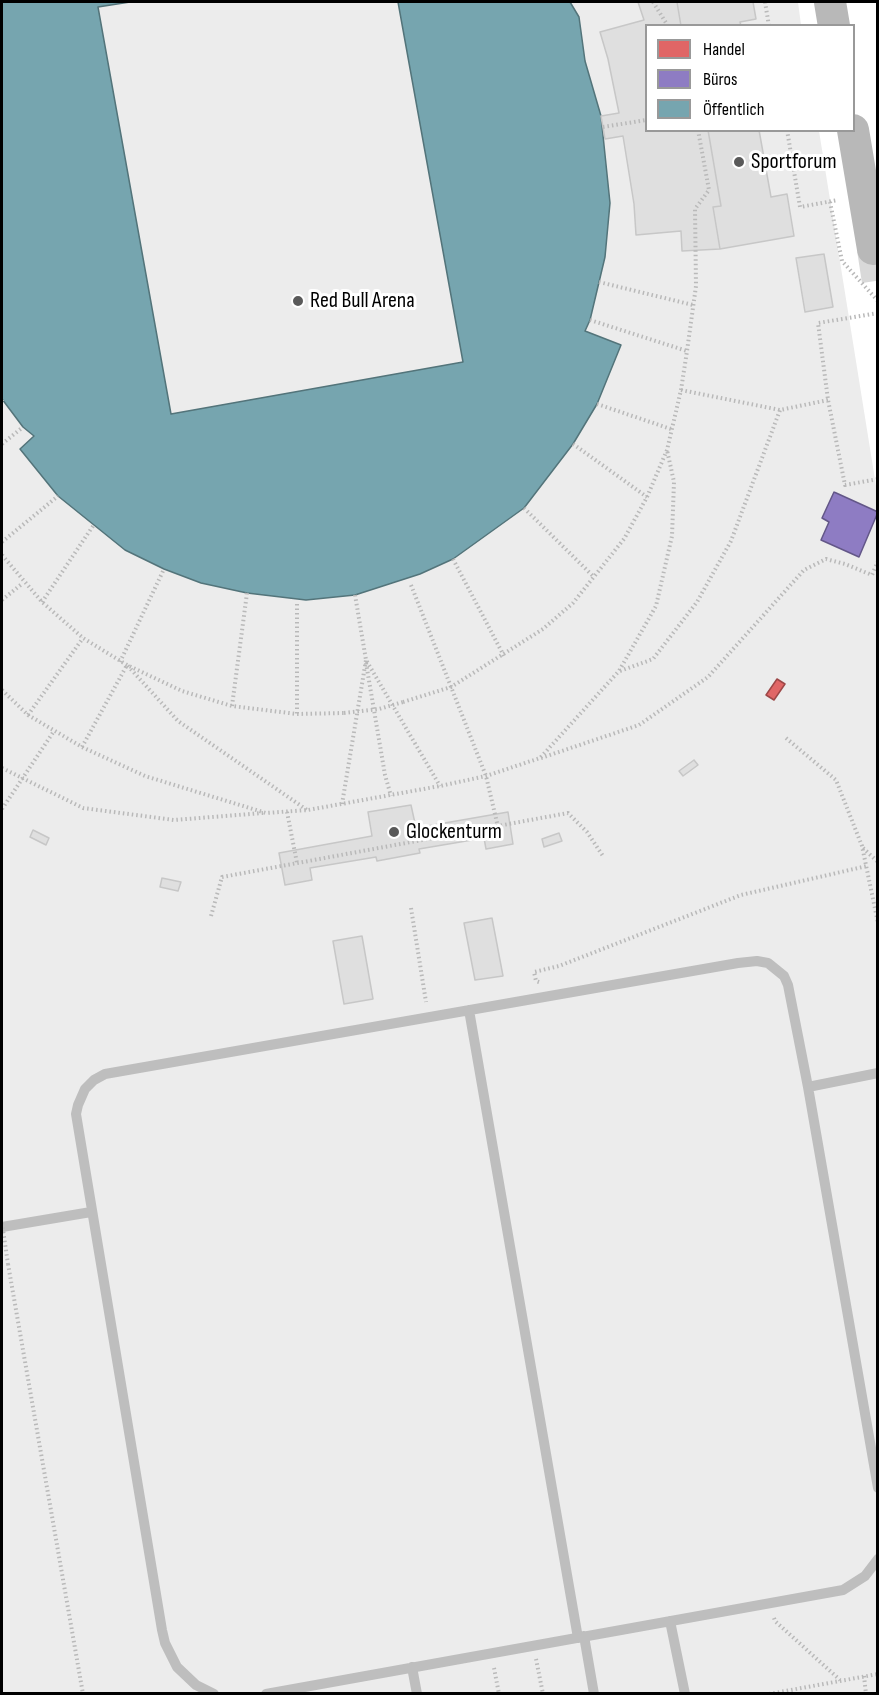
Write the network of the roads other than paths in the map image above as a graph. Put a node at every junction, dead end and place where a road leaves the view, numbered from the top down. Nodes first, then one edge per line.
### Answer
1 (830, 2) edge
2 (834, 24) edge
3 (853, 132) edge
4 (873, 249) dead end
5 (470, 1010) junction
6 (878, 1074) edge
7 (808, 1087) junction
8 (91, 1212) junction
9 (2, 1225) edge
10 (878, 1488) edge
11 (878, 1559) edge
12 (670, 1621) junction
13 (581, 1637) junction
14 (412, 1667) junction
15 (214, 1694) edge
16 (266, 1694) edge
17 (417, 1694) edge
18 (594, 1694) edge
19 (685, 1694) edge

1 - 2 main road
3 - 4 main road
5 - 7 lane
5 - 8 lane
5 - 13 lane
6 - 7 lane
7 - 10 lane
8 - 9 lane
8 - 15 lane
11 - 12 lane
12 - 13 lane
12 - 19 lane
13 - 14 lane
13 - 18 lane
14 - 16 lane
14 - 17 lane

